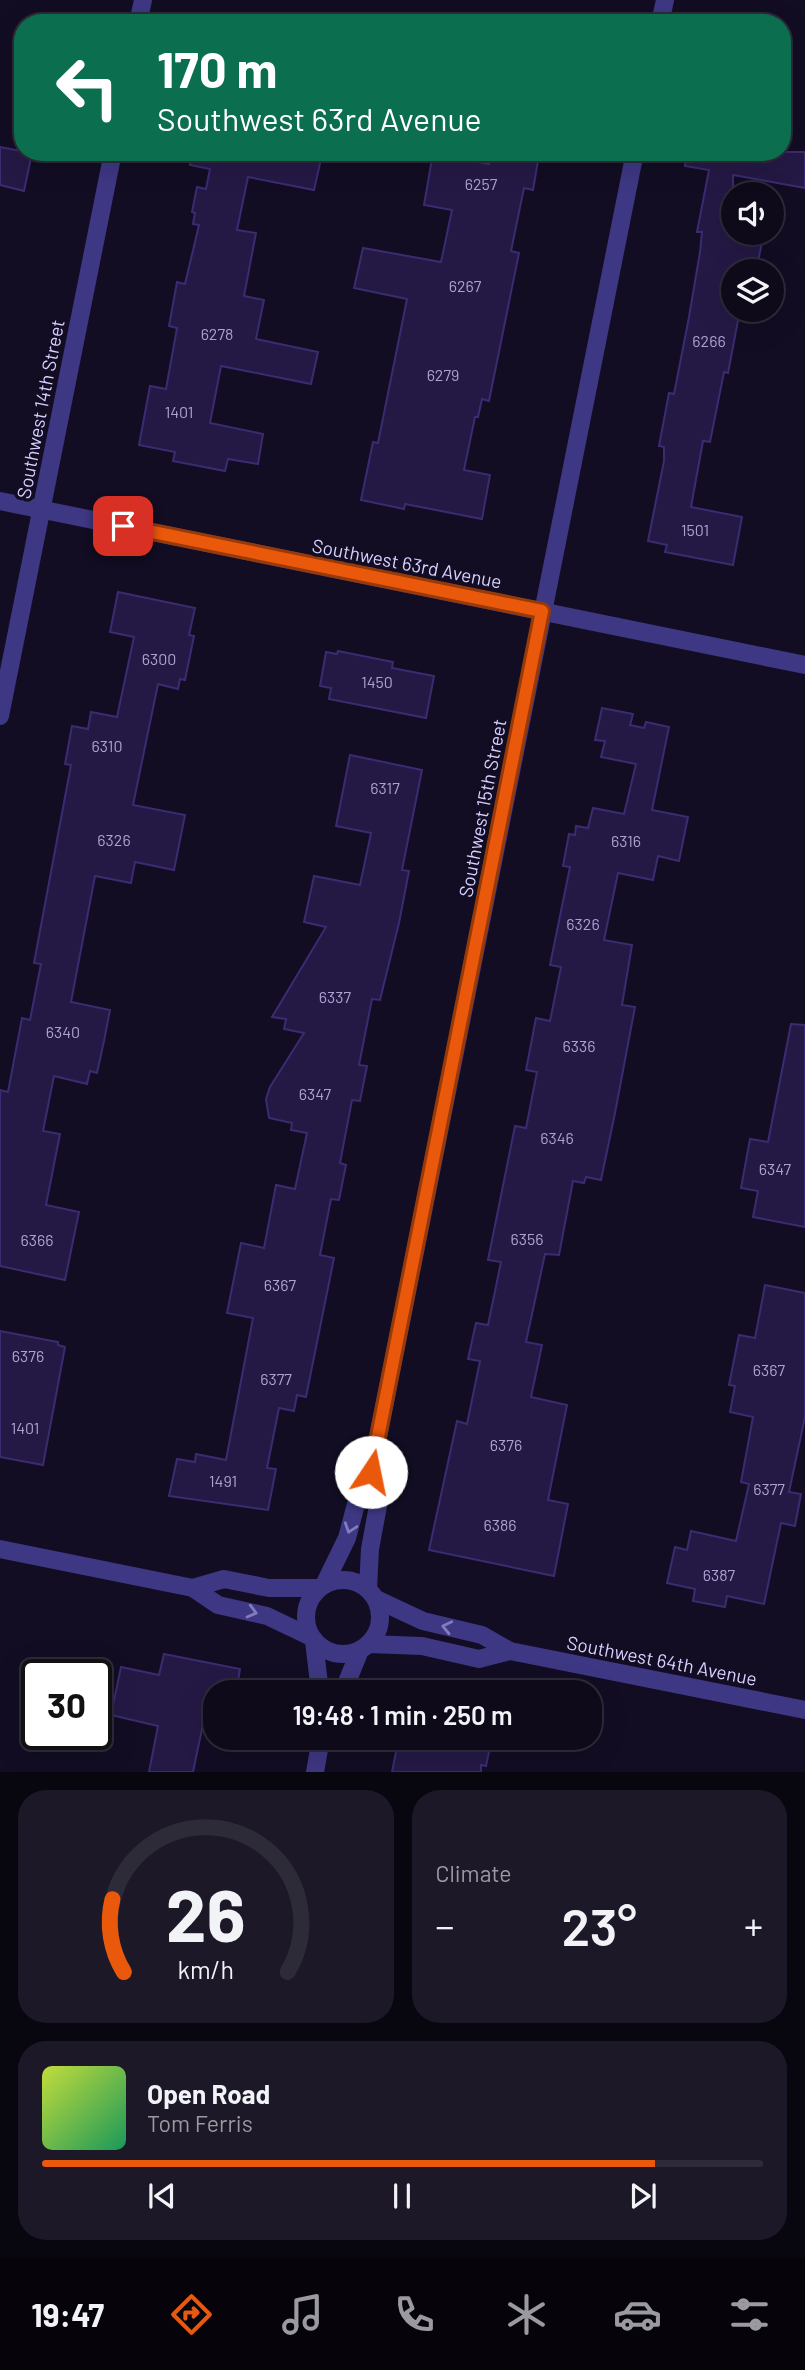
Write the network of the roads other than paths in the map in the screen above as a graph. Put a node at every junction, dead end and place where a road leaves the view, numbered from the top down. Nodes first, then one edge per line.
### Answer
1 (111, 161) edge
2 (633, 161) edge
3 (0, 501) edge
4 (41, 510) junction
5 (542, 611) junction
6 (805, 665) edge
7 (0, 716) edge
8 (371, 1472) junction
9 (0, 1549) edge
10 (322, 1585) junction
11 (193, 1588) junction
12 (372, 1594) junction
13 (313, 1639) junction
14 (364, 1647) junction
15 (510, 1651) junction
16 (318, 1680) edge
17 (349, 1680) edge
18 (805, 1710) edge
19 (319, 1750) edge
20 (315, 1772) edge

1 - 4 street, Southwest 14th Street
2 - 5 street, Southwest 15th Street
3 - 4 street, Southwest 63rd Avenue
4 - 5 street, Southwest 63rd Avenue
4 - 7 street, Southwest 14th Street
5 - 6 street, Southwest 63rd Avenue
5 - 8 street, Southwest 15th Street
8 -> 10 street, Southwest 15th Street
8 - 12 street, Southwest 15th Street
9 - 11 street
10 - 11 street
10 - 12 street
10 - 13 street
11 -> 13 street
12 - 14 street
15 -> 12 street, Southwest 64th Avenue
13 - 14 street
13 - 16 street
14 - 15 street, Southwest 64th Avenue
14 - 17 street
15 - 18 street, Southwest 64th Avenue
19 - 20 street

